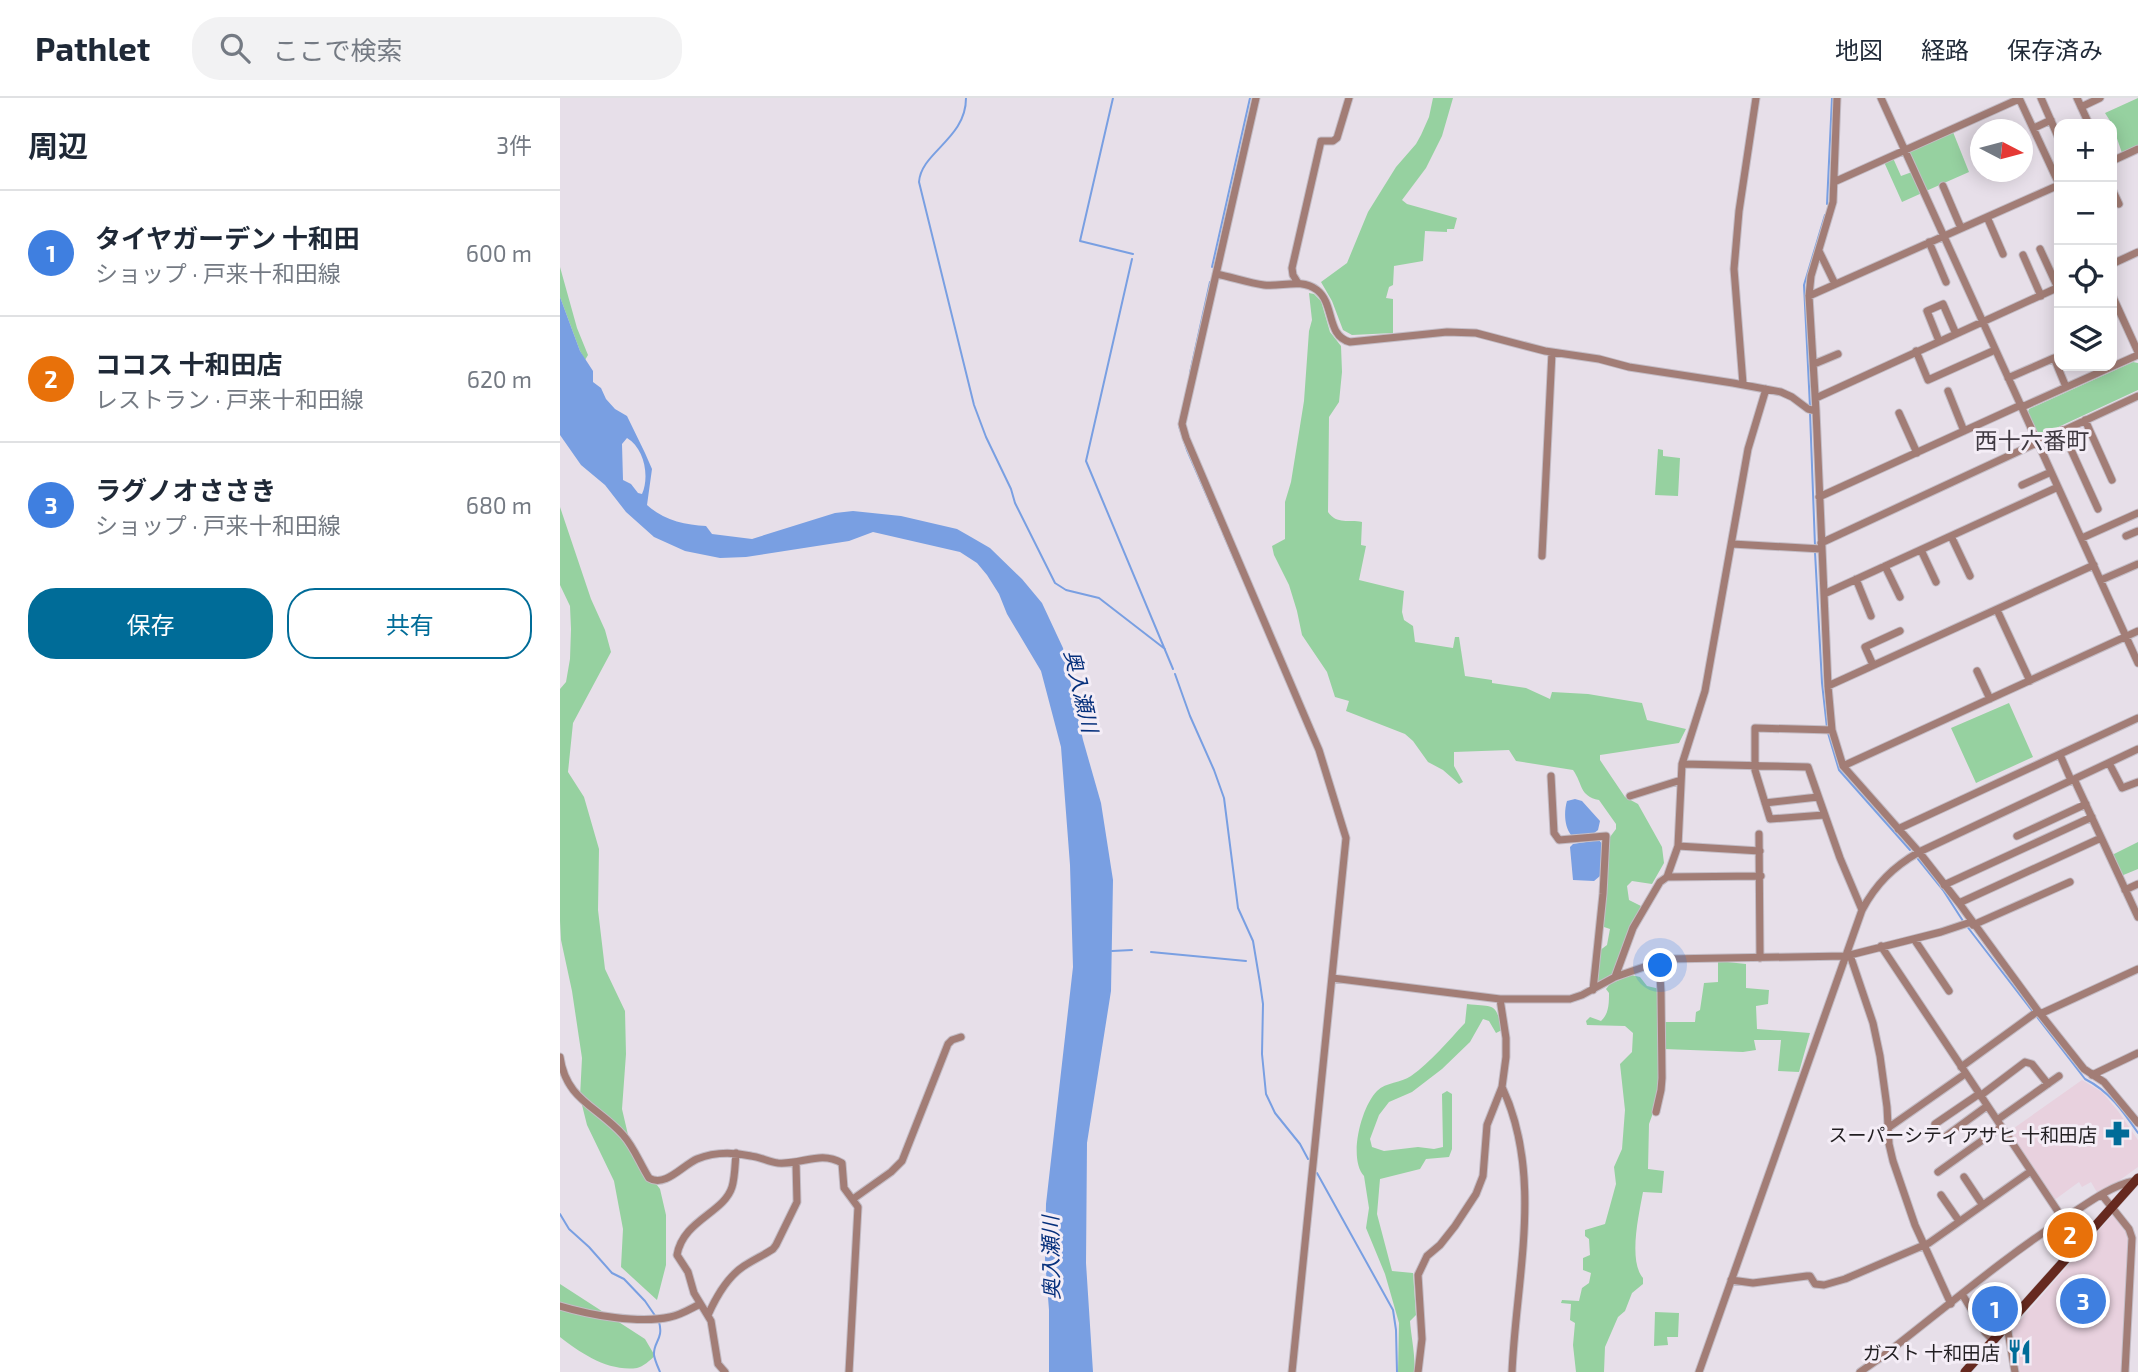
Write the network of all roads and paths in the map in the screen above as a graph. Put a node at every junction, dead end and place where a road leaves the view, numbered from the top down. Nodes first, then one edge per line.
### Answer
1 (1256, 98) edge
2 (1349, 98) edge
3 (1756, 98) edge
4 (1837, 98) edge
5 (1881, 98) edge
6 (2041, 98) edge
7 (2077, 98) edge
8 (2101, 98) edge
9 (2019, 99) edge
10 (2081, 107) junction
11 (2087, 119) edge
12 (2051, 120) junction
13 (2054, 127) edge
14 (2034, 128) junction
15 (1905, 151) junction
16 (2137, 153) edge
17 (2117, 160) edge
18 (1835, 182) junction
19 (2058, 182) edge
20 (1943, 186) dead end
21 (2054, 186) edge
22 (2117, 200) edge
23 (2119, 204) dead end
24 (1987, 217) junction
25 (1961, 228) junction
26 (1944, 236) junction
27 (1929, 243) junction
28 (2040, 249) dead end
29 (1818, 251) junction
30 (2138, 252) edge
31 (2003, 254) dead end
32 (2023, 254) dead end
33 (2117, 262) edge
34 (1216, 274) junction
35 (2054, 278) edge
36 (1946, 282) dead end
37 (1298, 283) junction
38 (1835, 284) junction
39 (2054, 290) edge
40 (1810, 296) junction
41 (2041, 296) junction
42 (2117, 306) edge
43 (1983, 321) junction
44 (1955, 334) junction
45 (1939, 341) junction
46 (1995, 350) junction
47 (1916, 351) junction
48 (1552, 352) junction
49 (1838, 354) dead end
50 (2138, 354) edge
51 (1814, 364) junction
52 (2091, 371) edge
53 (2093, 375) junction
54 (2008, 378) junction
55 (1743, 384) junction
56 (2066, 387) junction
57 (1766, 389) junction
58 (1948, 391) dead end
59 (2138, 396) edge
60 (1816, 398) junction
61 (2022, 406) junction
62 (1812, 410) junction
63 (1899, 413) dead end
64 (2085, 420) junction
65 (2062, 430) junction
66 (1964, 431) junction
67 (2038, 443) junction
68 (1917, 453) junction
69 (2051, 472) junction
70 (2112, 480) dead end
71 (2022, 485) dead end
72 (2058, 487) junction
73 (1819, 497) junction
74 (2098, 509) dead end
75 (2138, 513) edge
76 (2138, 531) edge
77 (1951, 536) junction
78 (2126, 536) dead end
79 (2082, 538) junction
80 (1732, 544) junction
81 (1818, 547) junction
82 (1921, 550) junction
83 (1542, 556) dead end
84 (2138, 564) edge
85 (2094, 565) junction
86 (1885, 566) junction
87 (1970, 576) dead end
88 (1856, 579) junction
89 (2101, 580) junction
90 (1936, 582) dead end
91 (1824, 594) junction
92 (1900, 597) dead end
93 (1997, 610) junction
94 (1871, 616) dead end
95 (1900, 631) dead end
96 (2138, 631) edge
97 (2126, 637) junction
98 (2138, 663) edge
99 (1873, 665) junction
100 (1978, 671) dead end
101 (2030, 681) junction
102 (1828, 686) junction
103 (1990, 699) junction
104 (2138, 718) edge
105 (1829, 730) junction
106 (2138, 749) edge
107 (2060, 755) junction
108 (2109, 763) junction
109 (1682, 764) junction
110 (1754, 766) junction
111 (1843, 766) junction
112 (1551, 776) dead end
113 (1681, 780) junction
114 (2073, 780) junction
115 (2138, 782) edge
116 (1630, 796) dead end
117 (1818, 797) junction
118 (1765, 803) junction
119 (2086, 804) junction
120 (1824, 815) junction
121 (2092, 817) junction
122 (1898, 830) junction
123 (1759, 835) dead end
124 (2017, 836) dead end
125 (2101, 838) junction
126 (1678, 846) junction
127 (1760, 851) junction
128 (1919, 852) junction
129 (1761, 876) junction
130 (1667, 877) junction
131 (2070, 882) dead end
132 (2138, 884) edge
133 (1944, 885) junction
134 (2125, 890) junction
135 (1959, 904) junction
136 (1862, 910) junction
137 (2138, 917) edge
138 (1969, 924) junction
139 (1914, 939) junction
140 (1881, 946) junction
141 (1848, 956) junction
142 (1759, 958) junction
143 (1659, 961) junction
144 (2138, 969) edge
145 (1615, 977) junction
146 (1332, 978) junction
147 (1593, 990) junction
148 (1950, 991) dead end
149 (1500, 999) junction
150 (2036, 1013) junction
151 (961, 1037) dead end
152 (2138, 1053) edge
153 (560, 1057) edge
154 (1963, 1071) junction
155 (2092, 1075) junction
156 (2059, 1076) dead end
157 (2048, 1084) junction
158 (1502, 1087) junction
159 (1979, 1095) junction
160 (1987, 1107) junction
161 (1656, 1112) dead end
162 (1999, 1123) junction
163 (2138, 1123) edge
164 (1935, 1124) dead end
165 (1888, 1128) junction
166 (1945, 1136) dead end
167 (736, 1153) junction
168 (796, 1162) junction
169 (2031, 1171) junction
170 (1938, 1172) dead end
171 (1964, 1177) dead end
172 (2136, 1180) edge
173 (1941, 1195) dead end
174 (2102, 1195) junction
175 (853, 1199) junction
176 (1982, 1204) junction
177 (2113, 1207) junction
178 (2063, 1219) junction
179 (1959, 1221) junction
180 (1923, 1245) junction
181 (1731, 1280) junction
182 (1962, 1294) junction
183 (700, 1304) junction
184 (1951, 1304) junction
185 (560, 1306) edge
186 (708, 1315) junction
187 (2007, 1326) junction
188 (1993, 1340) junction
189 (1967, 1371) edge
190 (725, 1372) edge
191 (849, 1372) edge
192 (1293, 1372) edge
193 (1418, 1372) edge
194 (1512, 1372) edge
195 (1699, 1372) edge
196 (1860, 1372) edge
197 (2015, 1372) edge
198 (2126, 1372) edge

1 - 34 street
2 - 37 street
3 - 55 street
4 - 18 street
5 - 15 street
6 - 12 street
7 - 10 street
8 - 10 street
9 - 14 street
9 - 15 street
10 - 11 street
12 - 13 street
12 - 14 street
14 - 19 street
15 - 18 street
15 - 26 street
16 - 17 street
18 - 29 street
20 - 25 street
21 - 24 street
22 - 23 street
24 - 25 street
24 - 31 street
25 - 26 street
26 - 27 street
26 - 43 street
27 - 36 street
27 - 38 street
28 - 35 street
29 - 38 street
29 - 40 street
30 - 33 street
32 - 41 street
34 - 37 street
34 - 146 street
37 - 48 street
38 - 40 street
39 - 41 street
40 - 51 street
41 - 43 street
42 - 50 street
43 - 44 street
43 - 46 street
44 - 45 street
44 - 45 street
45 - 47 street
46 - 47 street
46 - 54 street
47 - 60 street
48 - 55 street
48 - 83 street
49 - 51 street
50 - 53 street
51 - 60 street
52 - 53 street
53 - 56 street
54 - 56 street
54 - 61 street
55 - 57 street
56 - 61 street
57 - 62 street
57 - 80 street
58 - 66 street
59 - 64 street
60 - 62 street
61 - 66 street
61 - 67 street
62 - 73 street
63 - 68 street
64 - 65 street
64 - 70 street
65 - 67 street
65 - 74 street
66 - 68 street
67 - 69 street
67 - 81 street
68 - 73 street
69 - 71 street
69 - 72 street
72 - 77 street
72 - 79 street
73 - 81 street
75 - 79 street
76 - 78 street
77 - 82 street
77 - 87 street
79 - 85 street
80 - 81 street
80 - 109 street
81 - 91 street
82 - 86 street
82 - 90 street
84 - 89 street
85 - 89 street
85 - 93 street
86 - 88 street
86 - 92 street
88 - 91 street
88 - 94 street
89 - 97 street
91 - 102 street
93 - 99 street
93 - 101 street
95 - 99 street
96 - 97 street
97 - 98 street
97 - 101 street
99 - 102 street
100 - 103 street
101 - 103 street
102 - 105 street
103 - 111 street
104 - 107 street
105 - 110 street
105 - 111 street
106 - 108 street
107 - 114 street
107 - 122 street
108 - 114 street
108 - 115 street
109 - 110 street
109 - 113 street
110 - 117 street
110 - 118 street
111 - 122 street
112 - 147 street
113 - 116 street
113 - 126 street
114 - 119 street
114 - 128 street
117 - 118 street
117 - 120 street
118 - 120 street
119 - 121 street
119 - 124 street
120 - 136 street
121 - 125 street
121 - 133 street
122 - 128 street
123 - 127 street
125 - 134 street
125 - 135 street
126 - 127 street
126 - 130 street
127 - 129 street
128 - 133 street
128 - 136 street
129 - 130 street
129 - 142 street
130 - 145 street
131 - 138 street
132 - 134 street
133 - 135 street
134 - 137 street
135 - 138 street
136 - 141 street
138 - 139 street
138 - 150 street
139 - 140 street
139 - 148 street
140 - 141 street
140 - 154 street
141 - 142 street
141 - 165 street
141 - 181 street
142 - 143 street
143 - 145 street
143 - 161 street
144 - 150 street
145 - 147 street
146 - 149 street
146 - 192 street
147 - 149 street
149 - 158 street
150 - 154 street
150 - 155 street
151 - 175 street
152 - 155 street
153 - 167 street
154 - 159 street
154 - 165 street
155 - 163 street
156 - 157 street
157 - 159 street
157 - 162 street
158 - 193 street
158 - 194 street
159 - 160 street
159 - 164 street
160 - 162 street
160 - 166 street
162 - 169 street
162 - 170 street
165 - 180 street
167 - 168 street
167 - 183 street
168 - 175 street
168 - 186 street
169 - 176 street
169 - 178 street
171 - 176 street
172 - 174 street
172 - 177 main road
173 - 179 street
174 - 177 street
174 - 178 street
175 - 191 street
176 - 179 street
177 - 187 main road
177 - 198 street
178 - 182 street
179 - 180 street
180 - 181 street
180 - 184 street
181 - 195 street
182 - 184 street
182 - 188 street
183 - 185 street
183 - 186 street
184 - 196 street
186 - 190 street
187 - 188 main road
187 - 197 street
188 - 189 main road

